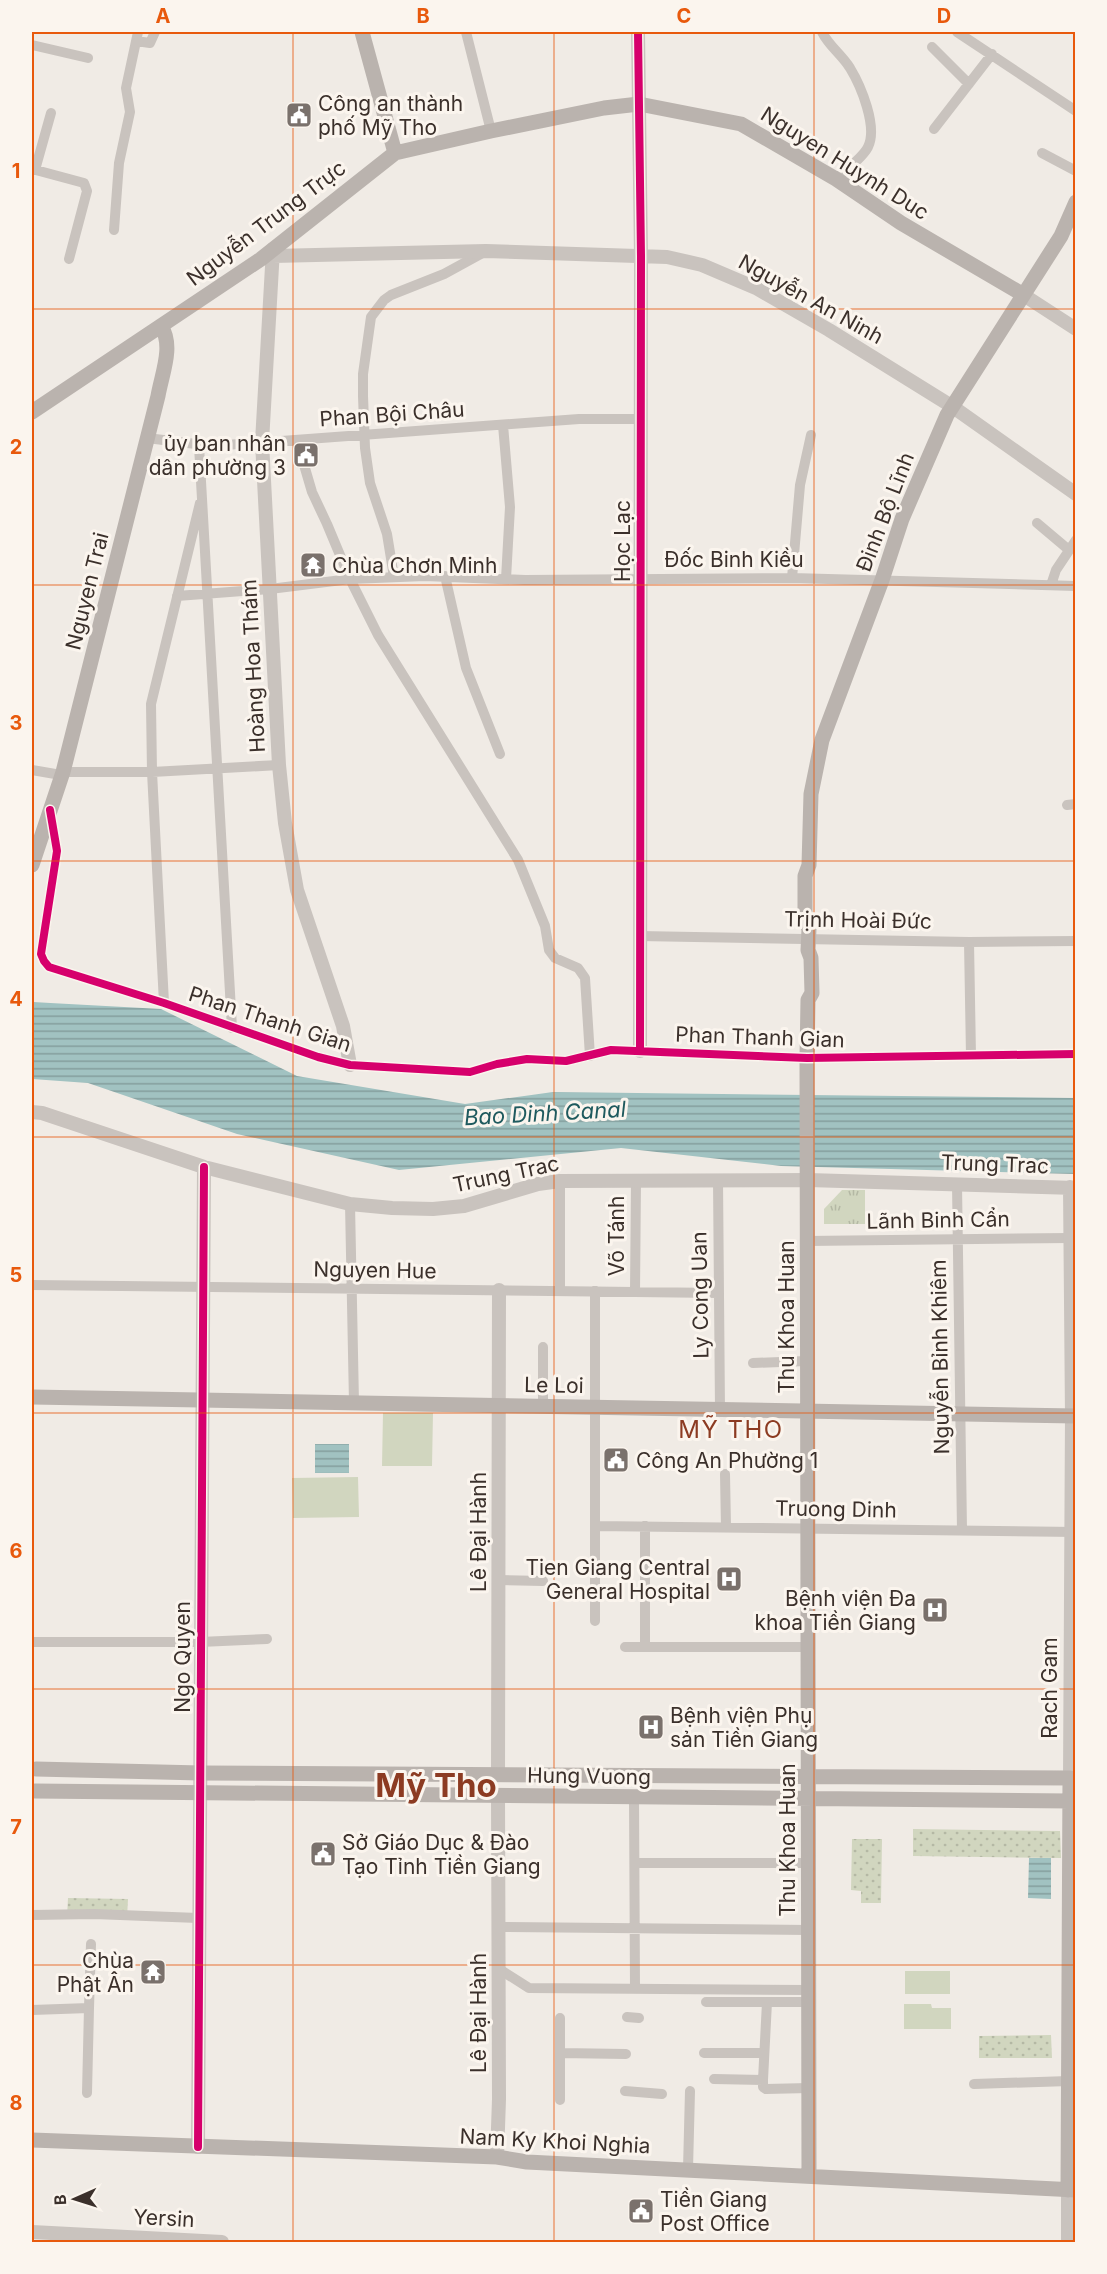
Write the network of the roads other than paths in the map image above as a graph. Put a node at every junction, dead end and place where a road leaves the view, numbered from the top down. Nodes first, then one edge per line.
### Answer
1 (155, 32) edge
2 (362, 32) edge
3 (466, 32) edge
4 (638, 32) edge
5 (822, 32) edge
6 (957, 32) edge
7 (137, 36) edge
8 (32, 45) edge
9 (932, 47) dead end
10 (992, 54) junction
11 (88, 58) dead end
12 (969, 84) junction
13 (639, 104) junction
14 (1076, 111) edge
15 (51, 113) dead end
16 (934, 129) dead end
17 (491, 131) junction
18 (395, 153) junction
19 (1042, 153) dead end
20 (33, 170) edge
21 (1076, 171) edge
22 (836, 179) junction
23 (1076, 202) edge
24 (114, 230) dead end
25 (486, 251) junction
26 (273, 253) junction
27 (640, 256) junction
28 (69, 259) dead end
29 (1022, 294) junction
30 (161, 326) junction
31 (1076, 329) edge
32 (953, 407) junction
33 (32, 412) edge
34 (640, 419) junction
35 (503, 425) junction
36 (811, 435) dead end
37 (364, 436) junction
38 (147, 438) junction
39 (297, 441) junction
40 (262, 442) junction
41 (200, 446) junction
42 (202, 492) junction
43 (1076, 494) edge
44 (1037, 523) dead end
45 (1072, 545) edge
46 (446, 576) junction
47 (394, 577) junction
48 (639, 578) junction
49 (792, 578) junction
50 (350, 579) junction
51 (506, 579) junction
52 (882, 580) junction
53 (1051, 585) junction
54 (1076, 585) edge
55 (270, 589) junction
56 (208, 594) junction
57 (177, 596) junction
58 (500, 754) dead end
59 (279, 765) junction
60 (217, 769) junction
61 (32, 770) edge
62 (152, 772) junction
63 (62, 773) junction
64 (50, 810) junction
65 (32, 866) edge
66 (639, 936) junction
67 (808, 940) junction
68 (1076, 941) edge
69 (969, 942) junction
70 (164, 1003) junction
71 (232, 1028) junction
72 (640, 1051) junction
73 (1076, 1054) edge
74 (590, 1056) junction
75 (971, 1056) junction
76 (350, 1065) junction
77 (807, 1066) junction
78 (32, 1113) edge
79 (204, 1167) junction
80 (808, 1176) junction
81 (636, 1180) junction
82 (718, 1180) junction
83 (560, 1181) junction
84 (957, 1184) junction
85 (1073, 1187) edge
86 (350, 1204) junction
87 (1070, 1238) junction
88 (958, 1239) junction
89 (807, 1241) junction
90 (1073, 1267) edge
91 (32, 1285) edge
92 (204, 1287) junction
93 (350, 1289) junction
94 (499, 1290) junction
95 (560, 1291) junction
96 (595, 1291) junction
97 (635, 1292) junction
98 (719, 1293) junction
99 (543, 1347) dead end
100 (806, 1361) junction
101 (753, 1363) dead end
102 (32, 1397) edge
103 (203, 1401) junction
104 (354, 1403) junction
105 (500, 1406) junction
106 (543, 1406) junction
107 (595, 1407) junction
108 (720, 1410) junction
109 (806, 1411) junction
110 (961, 1414) junction
111 (1074, 1416) edge
112 (725, 1474) dead end
113 (595, 1526) junction
114 (645, 1526) junction
115 (726, 1527) junction
116 (807, 1528) junction
117 (962, 1530) junction
118 (1073, 1532) edge
119 (499, 1580) junction
120 (543, 1581) dead end
121 (595, 1621) dead end
122 (267, 1640) dead end
123 (32, 1642) edge
124 (200, 1642) junction
125 (625, 1647) dead end
126 (645, 1647) junction
127 (807, 1647) junction
128 (34, 1768) edge
129 (201, 1773) junction
130 (498, 1774) junction
131 (671, 1776) junction
132 (808, 1776) junction
133 (900, 1777) junction
134 (1070, 1778) junction
135 (33, 1792) edge
136 (200, 1793) junction
137 (498, 1796) junction
138 (634, 1798) junction
139 (671, 1798) junction
140 (808, 1800) junction
141 (900, 1800) junction
142 (1070, 1801) junction
143 (635, 1863) junction
144 (807, 1863) junction
145 (32, 1915) edge
146 (198, 1918) junction
147 (499, 1927) junction
148 (635, 1928) junction
149 (808, 1930) junction
150 (91, 1944) dead end
151 (499, 1969) junction
152 (635, 1989) junction
153 (808, 1996) junction
154 (706, 2002) dead end
155 (767, 2002) junction
156 (89, 2008) junction
157 (32, 2010) edge
158 (560, 2018) dead end
159 (560, 2052) junction
160 (704, 2053) dead end
161 (626, 2054) dead end
162 (764, 2054) junction
163 (714, 2079) dead end
164 (763, 2080) junction
165 (1069, 2081) junction
166 (974, 2084) dead end
167 (809, 2088) junction
168 (625, 2091) dead end
169 (690, 2091) dead end
170 (87, 2093) dead end
171 (662, 2094) dead end
172 (560, 2100) dead end
173 (32, 2140) edge
174 (198, 2147) junction
175 (497, 2157) junction
176 (688, 2169) junction
177 (809, 2175) junction
178 (1072, 2190) edge
179 (32, 2232) edge
180 (222, 2242) edge
181 (1068, 2242) edge

1 - 7 street
2 - 18 main road
3 - 17 street
4 - 13 street, Học Lạc
5 - 22 street
6 - 10 street
7 - 24 street
8 - 11 street
9 - 12 street
10 - 12 street
10 - 14 street
12 - 16 street
13 - 17 main road, Nguyen Huynh Duc
13 - 22 main road, Nguyen Huynh Duc
13 - 27 street, Học Lạc
15 - 20 street
17 - 18 main road, Nguyen Huynh Duc
18 - 26 main road, Nguyễn Trung Trực
19 - 21 street
20 - 28 street
22 - 29 main road, Nguyen Huynh Duc
23 - 29 main road, Đinh Bộ Lĩnh
25 - 26 street, Nguyễn An Ninh
25 - 27 street, Nguyễn An Ninh
25 - 37 street
26 - 30 main road, Nguyễn Trung Trực
26 - 40 street, Hoàng Hoa Thám
27 - 32 street, Nguyễn An Ninh
27 - 34 street, Học Lạc
29 - 31 street, Nguyen Huynh Duc
29 - 32 main road, Đinh Bộ Lĩnh
30 - 33 main road, Nguyễn Trung Trực
30 - 38 main road, Nguyen Trai
32 - 43 street, Nguyễn An Ninh
32 - 52 main road, Đinh Bộ Lĩnh
34 - 35 street, Phan Bội Châu
34 - 48 street, Học Lạc
35 - 37 street, Phan Bội Châu
35 - 51 street
36 - 49 street
37 - 39 street, Phan Bội Châu
37 - 47 street
38 - 41 street, Phan Bội Châu
38 - 63 main road, Nguyen Trai
39 - 40 street, Phan Bội Châu
39 - 50 street
40 - 41 street, Phan Bội Châu
40 - 55 street, Hoàng Hoa Thám
41 - 42 street
42 - 56 street
42 - 57 street
44 - 45 street
45 - 53 street
46 - 47 street, Đốc Binh Kiều
46 - 51 street, Đốc Binh Kiều
46 - 58 street
47 - 50 street, Đốc Binh Kiều
48 - 49 street, Đốc Binh Kiều
48 - 51 street, Đốc Binh Kiều
48 - 66 street, Học Lạc
49 - 52 street, Đốc Binh Kiều
50 - 55 street, Đốc Binh Kiều
50 - 74 street
52 - 53 street, Đốc Binh Kiều
52 - 67 main road, Đinh Bộ Lĩnh
53 - 54 street, Đốc Binh Kiều
55 - 56 street, Đốc Binh Kiều
55 - 59 street, Hoàng Hoa Thám
56 - 57 street, Đốc Binh Kiều
56 - 60 street
57 - 62 street
59 - 60 street
59 - 76 street, Hoàng Hoa Thám
60 - 62 street
60 - 71 street
61 - 63 street
62 - 63 street
62 - 70 street
63 - 64 main road, Nguyen Trai
64 - 65 main road, Nguyen Trai
64 - 70 street, Phan Thanh Gian
66 - 67 street, Trịnh Hoài Đức
66 - 72 street, Học Lạc
67 - 69 street, Trịnh Hoài Đức
67 - 77 main road, Đinh Bộ Lĩnh
68 - 69 street, Trịnh Hoài Đức
69 - 75 street
70 - 71 street, Phan Thanh Gian
71 - 76 street, Phan Thanh Gian
72 - 74 street, Phan Thanh Gian
72 - 77 street, Phan Thanh Gian
73 - 75 street, Phan Thanh Gian
74 - 76 street, Phan Thanh Gian
75 - 77 street, Phan Thanh Gian
77 - 80 main road, Thu Khoa Huan
78 - 79 street, Trung Trac
79 - 86 street, Trung Trac
79 - 92 street, Ngo Quyen
80 - 82 street, Trung Trac
80 - 84 street, Trung Trac
80 - 89 main road, Thu Khoa Huan
81 - 82 street, Trung Trac
81 - 83 street, Trung Trac
81 - 97 street, Võ Tánh
82 - 98 street, Ly Cong Uan
83 - 86 street, Trung Trac
83 - 95 street
84 - 85 street, Trung Trac
84 - 88 street, Nguyễn Bỉnh Khiêm
85 - 87 street, Rach Gam
86 - 93 street
87 - 88 street, Lãnh Binh Cẩn
87 - 90 street, Rach Gam
88 - 89 street, Lãnh Binh Cẩn
88 - 110 street, Nguyễn Bỉnh Khiêm
89 - 100 main road, Thu Khoa Huan
90 - 111 street, Rach Gam
91 - 92 street, Nguyen Hue
92 - 93 street, Nguyen Hue
92 - 103 street, Ngo Quyen
93 - 94 street, Nguyen Hue
93 - 104 street
94 - 95 street, Nguyen Hue
94 - 105 street, Lê Đại Hành
95 - 96 street, Nguyen Hue
96 - 97 street, Nguyen Hue
96 - 107 street
97 - 98 street, Nguyen Hue
98 - 108 street, Ly Cong Uan
99 - 106 street
100 - 101 street
100 - 109 main road, Thu Khoa Huan
102 - 103 main road, Le Loi
103 - 104 main road, Le Loi
103 - 124 street, Ngo Quyen
104 - 105 main road, Le Loi
105 - 106 main road, Le Loi
105 - 119 street, Lê Đại Hành
106 - 107 main road, Le Loi
107 - 108 main road, Le Loi
107 - 113 street
108 - 109 main road, Le Loi
109 - 110 main road, Le Loi
109 - 116 main road, Thu Khoa Huan
110 - 111 main road, Le Loi
110 - 117 street, Nguyễn Bỉnh Khiêm
111 - 118 street, Rach Gam
112 - 115 street
113 - 114 street, Truong Dinh
113 - 121 street
114 - 115 street, Truong Dinh
114 - 126 street
115 - 116 street, Truong Dinh
116 - 117 street, Truong Dinh
116 - 127 main road, Thu Khoa Huan
117 - 118 street, Truong Dinh
118 - 134 street, Rach Gam
119 - 120 street
119 - 130 street, Lê Đại Hành
122 - 124 street
123 - 124 street
124 - 129 street, Ngo Quyen
125 - 126 street
126 - 127 street
127 - 132 main road, Thu Khoa Huan
128 - 129 main road, Hung Vuong
128 - 135 main road
129 - 130 main road, Hung Vuong
129 - 136 street, Ngo Quyen
130 - 131 main road, Hung Vuong
130 - 137 main road
131 - 132 main road, Hung Vuong
131 - 139 main road
132 - 133 main road, Hung Vuong
132 - 140 main road, Thu Khoa Huan
133 - 134 main road, Hung Vuong
133 - 141 main road
134 - 142 main road, Rach Gam
135 - 136 main road, Hung Vuong
136 - 137 main road, Hung Vuong
136 - 146 street, Ngo Quyen
137 - 138 main road, Hung Vuong
137 - 147 street, Lê Đại Hành
138 - 139 main road, Hung Vuong
138 - 143 street
139 - 140 main road, Hung Vuong
140 - 141 main road, Hung Vuong
140 - 144 main road, Thu Khoa Huan
141 - 142 main road, Hung Vuong
142 - 165 main road, Rach Gam
143 - 144 street
143 - 148 street
144 - 149 main road, Thu Khoa Huan
145 - 146 street
146 - 174 street, Ngo Quyen
147 - 148 street
147 - 151 street, Lê Đại Hành
148 - 149 street
148 - 152 street
149 - 153 main road, Thu Khoa Huan
150 - 156 street
151 - 152 street
151 - 175 street, Lê Đại Hành
152 - 153 street
153 - 155 street
153 - 167 main road, Thu Khoa Huan
154 - 155 street
155 - 162 street
156 - 157 street
156 - 170 street
158 - 159 street
159 - 161 street
159 - 172 street
160 - 162 street
162 - 164 street
163 - 164 street
164 - 167 street
165 - 166 street
165 - 178 main road, Rach Gam
167 - 177 main road, Thu Khoa Huan
168 - 171 street
169 - 176 street
173 - 174 main road, Nam Ky Khoi Nghia
174 - 175 main road, Nam Ky Khoi Nghia
175 - 176 main road, Nam Ky Khoi Nghia
176 - 177 main road, Nam Ky Khoi Nghia
177 - 178 main road, Nam Ky Khoi Nghia
178 - 181 street
179 - 180 street, Yersin

